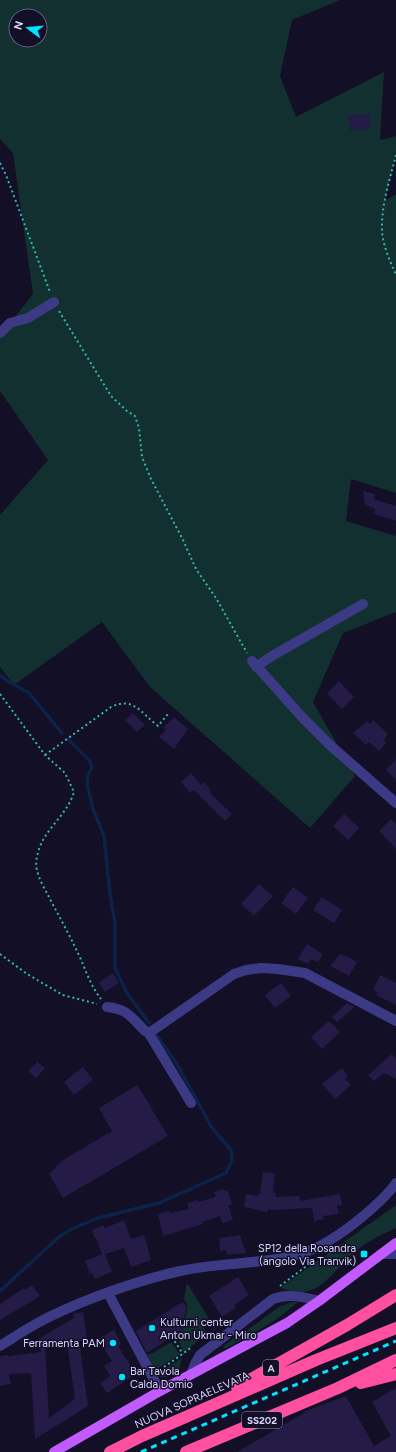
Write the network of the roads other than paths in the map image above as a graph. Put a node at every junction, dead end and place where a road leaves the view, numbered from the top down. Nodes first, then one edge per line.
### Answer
1 (54, 302) road end
2 (0, 333) edge
3 (363, 604) dead end
4 (396, 803) edge
5 (107, 1006) road end
6 (396, 1021) edge
7 (148, 1032) junction
8 (191, 1103) dead end
9 (396, 1183) edge
10 (396, 1243) edge
11 (381, 1254) junction
12 (396, 1254) edge
13 (108, 1293) junction
14 (396, 1295) edge
15 (319, 1301) junction
16 (396, 1328) edge
17 (0, 1346) edge
18 (396, 1360) edge
19 (191, 1374) junction
20 (396, 1374) edge
21 (338, 1388) junction
22 (160, 1391) junction
23 (142, 1436) junction
24 (54, 1452) edge
25 (110, 1452) edge
26 (186, 1452) edge

1 - 2 street
3 - 4 street
5 - 7 street
6 - 7 street
7 - 8 street
9 - 13 street
10 - 11 main road
11 - 12 street
11 - 15 main road
13 - 17 street
13 - 22 street
14 - 23 highway, A
15 - 19 main road
15 - 19 street
16 - 23 highway, NUOVA SOPRAELEVATA
18 - 21 highway, SS202
19 - 22 main road
20 - 21 highway
21 - 26 highway, SS202
22 - 24 main road
23 - 25 highway, NUOVA SOPRAELEVATA

